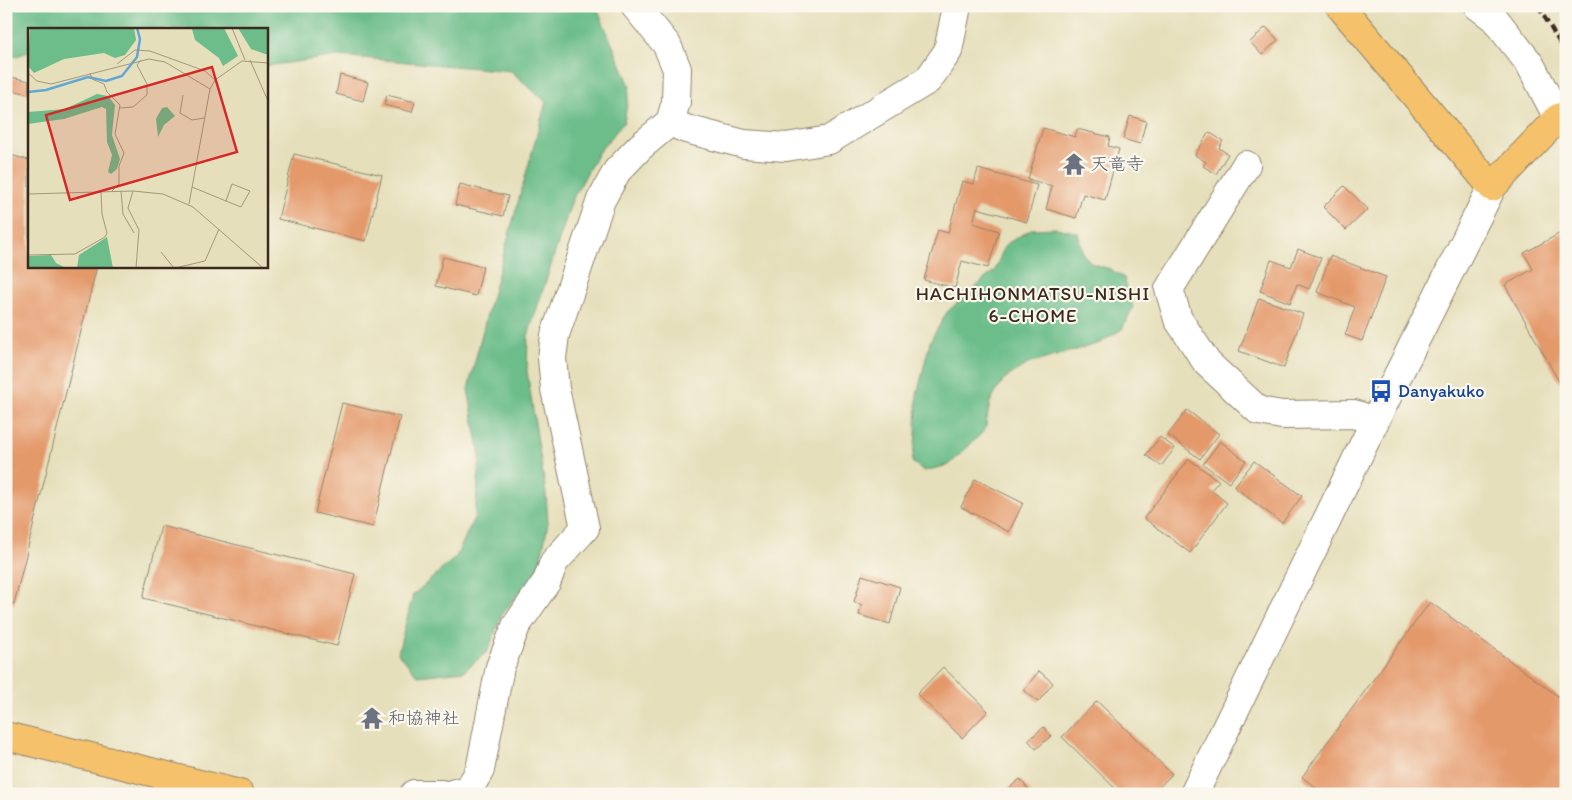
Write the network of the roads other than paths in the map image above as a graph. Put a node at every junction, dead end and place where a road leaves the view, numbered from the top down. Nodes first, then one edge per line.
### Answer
1 (635, 6) edge
2 (956, 6) edge
3 (1340, 6) edge
4 (1478, 6) edge
5 (1562, 117) edge
6 (670, 122) junction
7 (1246, 165) dead end
8 (1492, 187) junction
9 (1375, 421) junction
10 (6, 736) edge
11 (240, 794) edge
12 (414, 794) edge
13 (440, 794) edge
14 (452, 794) edge
15 (1194, 794) edge

1 - 6 street
2 - 6 street
3 - 8 main road
4 - 5 street
5 - 8 main road
6 - 14 street
7 - 9 street
8 - 9 street
9 - 15 street
10 - 11 main road
12 - 13 street

